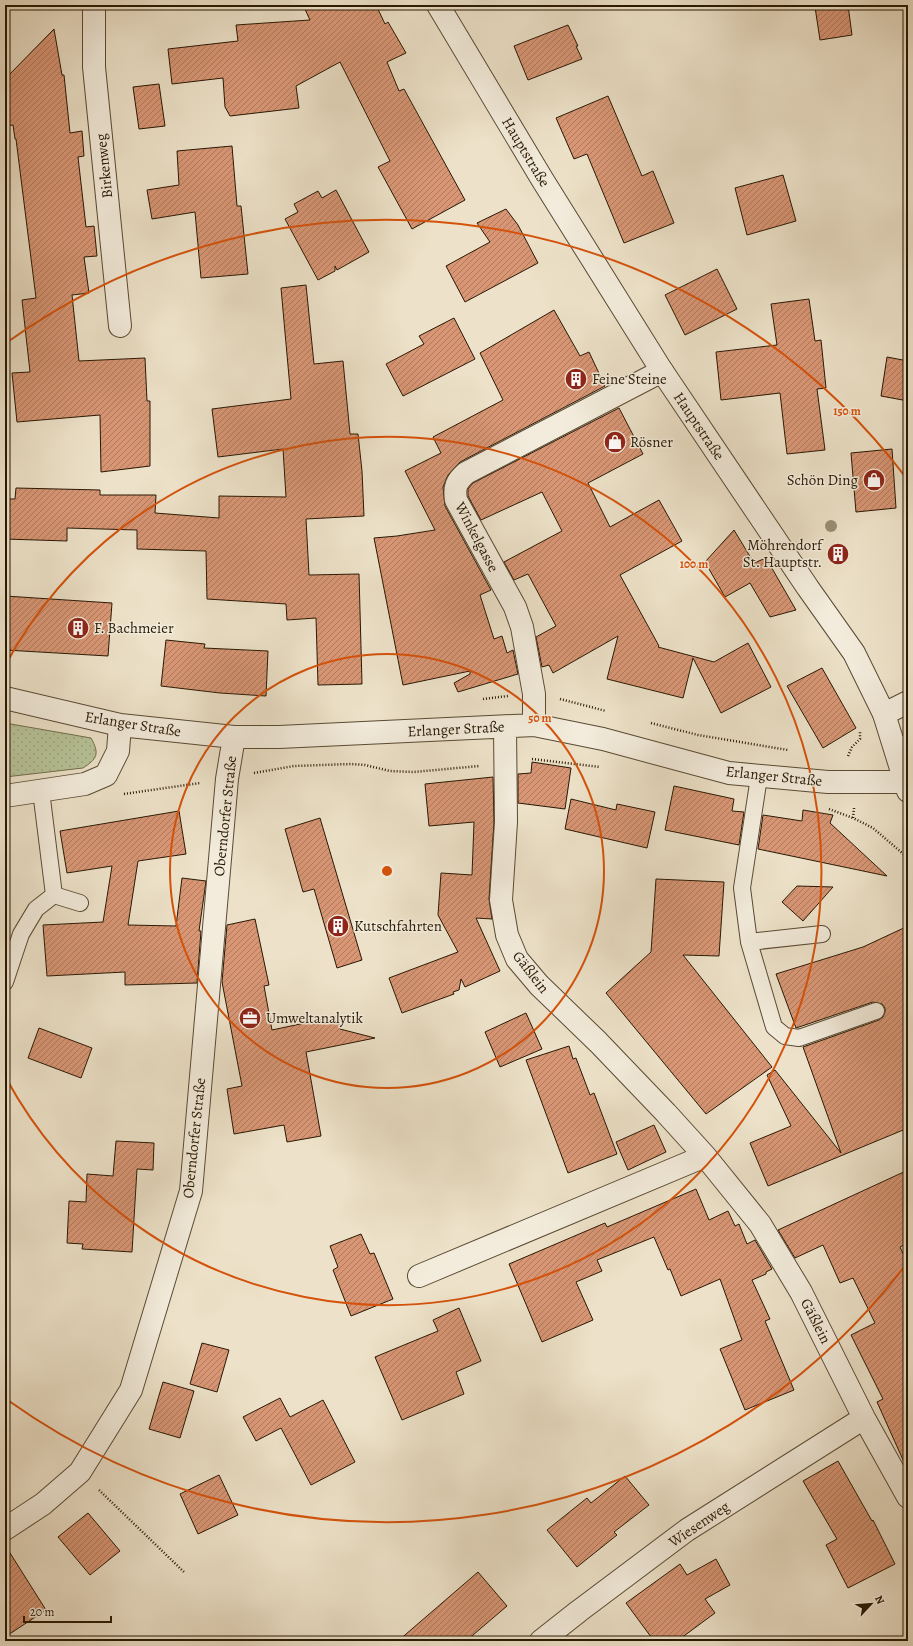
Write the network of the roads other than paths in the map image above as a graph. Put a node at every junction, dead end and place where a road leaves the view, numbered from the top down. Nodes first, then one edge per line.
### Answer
1 (94, 5) edge
2 (438, 5) edge
3 (120, 326) dead end
4 (662, 371) junction
5 (5, 698) edge
6 (908, 702) edge
7 (884, 714) junction
8 (120, 724) junction
9 (534, 724) junction
10 (505, 727) junction
11 (234, 737) junction
12 (901, 745) edge
13 (759, 777) junction
14 (906, 786) edge
15 (41, 791) junction
16 (5, 796) edge
17 (54, 895) junction
18 (80, 903) dead end
19 (822, 934) dead end
20 (749, 942) junction
21 (5, 982) edge
22 (876, 1010) dead end
23 (705, 1156) junction
24 (419, 1276) dead end
25 (864, 1418) junction
26 (908, 1497) edge
27 (5, 1529) edge
28 (541, 1641) edge

1 - 3 street, Birkenweg
2 - 4 street, Hauptstraße
4 - 7 street, Hauptstraße
4 - 9 street, Winkelgasse
5 - 8 street, Erlanger Straße
6 - 7 street
7 - 12 street, Hauptstraße
8 - 11 street, Erlanger Straße
8 - 15 street
9 - 10 street, Erlanger Straße
9 - 13 street, Erlanger Straße
10 - 11 street, Erlanger Straße
10 - 23 street, Gäßlein
11 - 27 street, Oberndorfer Straße
12 - 14 street, Hauptstraße
13 - 14 street, Erlanger Straße
13 - 20 lane
15 - 16 street
15 - 17 lane
17 - 18 lane
17 - 21 lane
19 - 20 lane
20 - 22 lane
23 - 24 street
23 - 25 street, Gäßlein
25 - 26 street, Gäßlein
25 - 28 street, Wiesenweg

